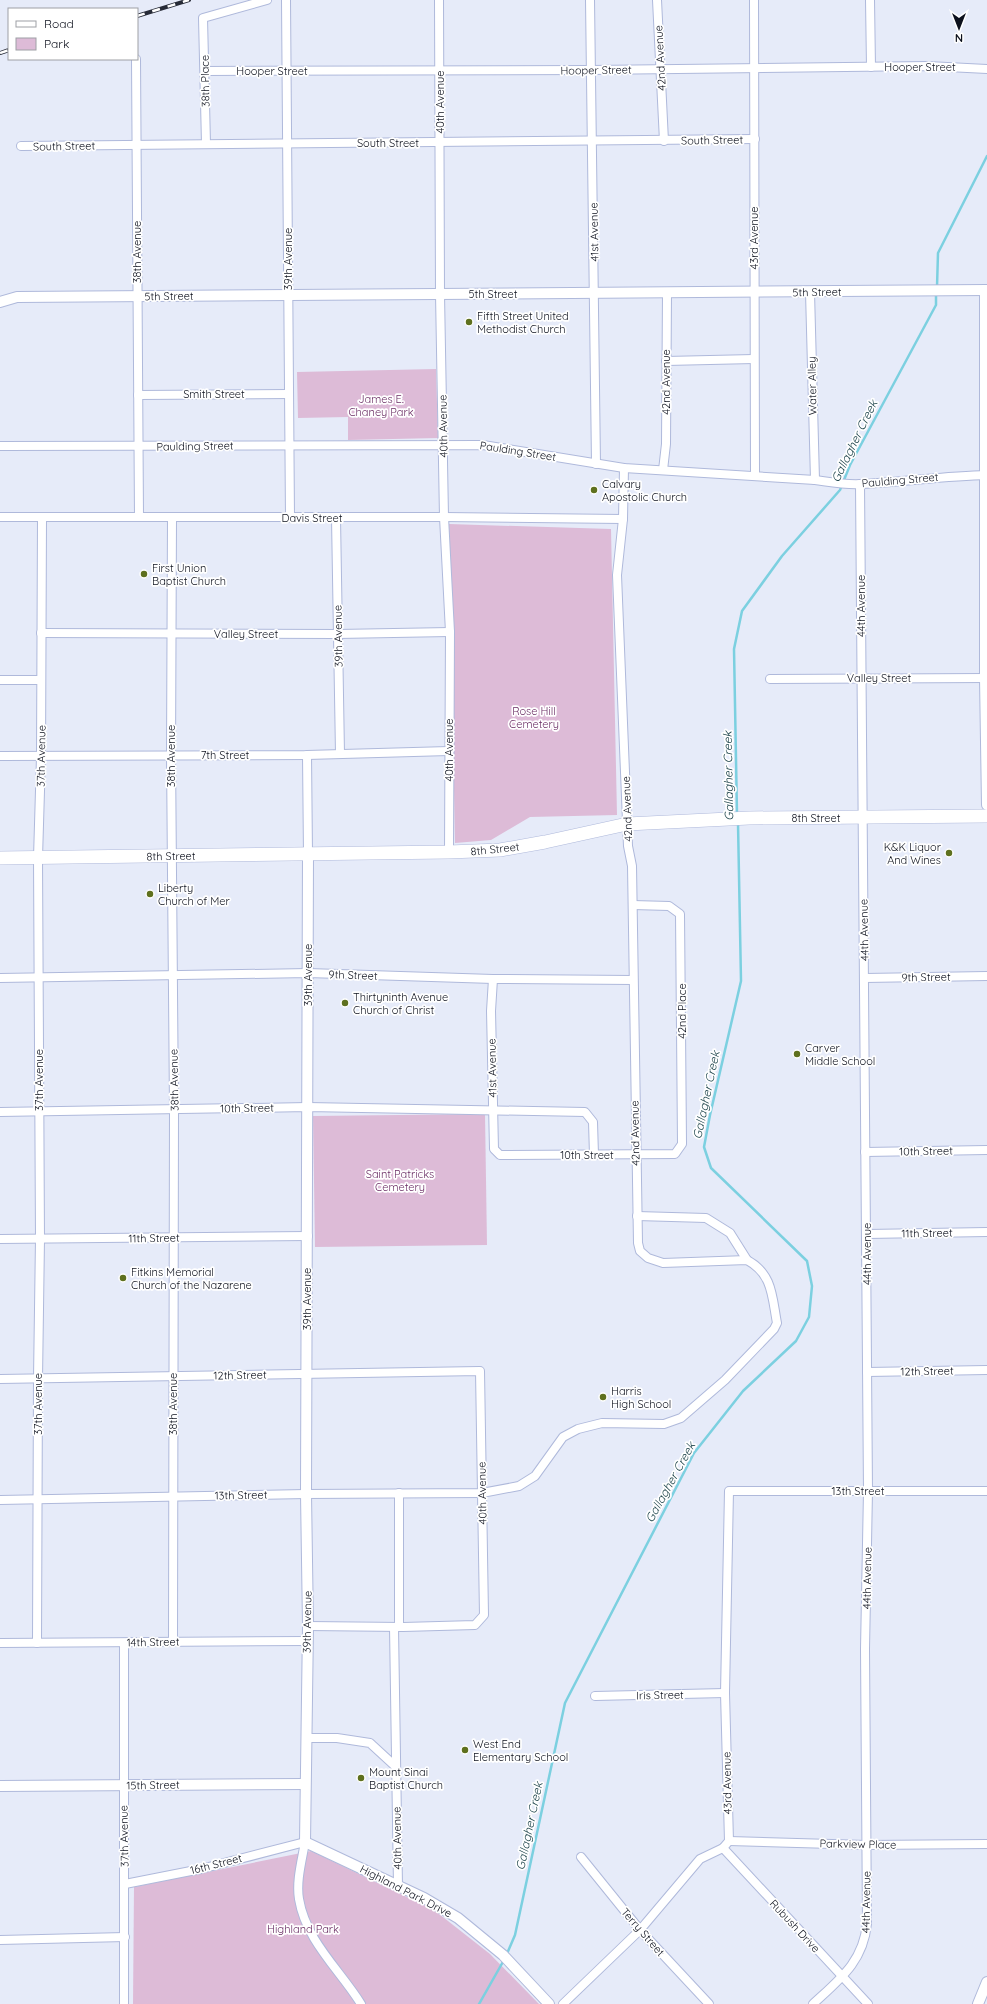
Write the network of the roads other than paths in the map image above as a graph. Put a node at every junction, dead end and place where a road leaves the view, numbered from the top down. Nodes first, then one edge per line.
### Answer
1 (267, 0) edge
2 (286, 0) edge
3 (439, 0) edge
4 (590, 0) edge
5 (657, 0) edge
6 (754, 0) edge
7 (870, 0) edge
8 (136, 60) edge
9 (870, 67) junction
10 (755, 68) junction
11 (660, 69) junction
12 (987, 69) edge
13 (440, 70) junction
14 (591, 70) junction
15 (205, 71) junction
16 (287, 71) junction
17 (755, 139) junction
18 (664, 140) junction
19 (592, 141) junction
20 (288, 143) junction
21 (440, 143) junction
22 (206, 144) junction
23 (137, 145) junction
24 (21, 146) dead end
25 (986, 290) edge
26 (754, 292) junction
27 (810, 292) junction
28 (667, 293) junction
29 (440, 294) junction
30 (595, 294) junction
31 (288, 295) junction
32 (137, 296) junction
33 (0, 302) edge
34 (754, 359) junction
35 (666, 361) junction
36 (987, 392) edge
37 (138, 394) junction
38 (289, 394) junction
39 (290, 444) junction
40 (444, 444) junction
41 (0, 446) edge
42 (139, 446) junction
43 (596, 464) junction
44 (624, 468) junction
45 (663, 470) junction
46 (986, 475) edge
47 (755, 476) junction
48 (815, 480) junction
49 (860, 484) junction
50 (139, 517) junction
51 (444, 517) junction
52 (0, 518) edge
53 (42, 518) junction
54 (172, 518) junction
55 (290, 518) junction
56 (336, 518) junction
57 (623, 519) junction
58 (986, 549) edge
59 (450, 632) junction
60 (41, 633) junction
61 (171, 633) junction
62 (338, 634) junction
63 (862, 678) junction
64 (986, 678) edge
65 (770, 679) dead end
66 (0, 680) edge
67 (40, 680) junction
68 (449, 752) junction
69 (340, 754) junction
70 (171, 755) junction
71 (307, 755) junction
72 (0, 756) edge
73 (41, 756) junction
74 (987, 805) edge
75 (987, 816) edge
76 (863, 817) junction
77 (627, 824) junction
78 (449, 852) junction
79 (308, 854) junction
80 (172, 856) junction
81 (0, 858) edge
82 (38, 858) junction
83 (633, 905) junction
84 (308, 973) junction
85 (172, 976) junction
86 (987, 976) edge
87 (39, 977) junction
88 (0, 978) edge
89 (865, 978) junction
90 (493, 979) junction
91 (633, 980) junction
92 (308, 1107) junction
93 (493, 1109) junction
94 (174, 1110) junction
95 (40, 1111) junction
96 (0, 1112) edge
97 (987, 1150) edge
98 (865, 1152) junction
99 (675, 1154) joint
100 (500, 1155) joint
101 (594, 1155) junction
102 (635, 1155) junction
103 (638, 1216) junction
104 (987, 1232) edge
105 (867, 1234) junction
106 (308, 1236) junction
107 (173, 1238) junction
108 (40, 1239) junction
109 (0, 1240) edge
110 (747, 1260) junction
111 (987, 1370) edge
112 (480, 1371) joint
113 (867, 1372) junction
114 (307, 1374) junction
115 (173, 1377) junction
116 (0, 1379) edge
117 (38, 1379) junction
118 (729, 1491) joint
119 (868, 1491) junction
120 (987, 1491) edge
121 (399, 1493) junction
122 (482, 1493) junction
123 (306, 1494) junction
124 (174, 1496) junction
125 (0, 1500) edge
126 (38, 1500) junction
127 (308, 1626) junction
128 (397, 1627) junction
129 (307, 1641) junction
130 (173, 1642) junction
131 (0, 1643) edge
132 (37, 1643) junction
133 (124, 1643) junction
134 (725, 1693) junction
135 (595, 1696) dead end
136 (307, 1738) junction
137 (395, 1766) junction
138 (305, 1784) junction
139 (0, 1786) edge
140 (124, 1786) junction
141 (305, 1842) junction
142 (987, 1844) edge
143 (726, 1845) junction
144 (867, 1845) junction
145 (581, 1857) dead end
146 (125, 1884) junction
147 (398, 1886) junction
148 (640, 1930) junction
149 (125, 1937) junction
150 (0, 1940) edge
151 (842, 1977) junction
152 (987, 1982) edge
153 (124, 2004) edge
154 (361, 2004) edge
155 (549, 2004) edge
156 (563, 2004) edge
157 (708, 2004) edge
158 (813, 2004) edge
159 (868, 2004) edge
160 (978, 2004) edge

1 - 15 street, 38th Place
2 - 16 street, 39th Avenue
3 - 13 street, 40th Avenue
4 - 14 street, 41st Avenue
5 - 11 street, 42nd Avenue
6 - 10 street, 43rd Avenue
7 - 9 street
8 - 23 street, 38th Avenue
9 - 10 street, Hooper Street
9 - 12 street, Hooper Street
10 - 11 street, Hooper Street
10 - 17 street, 43rd Avenue
11 - 14 street, Hooper Street
11 - 18 street, 42nd Avenue
13 - 14 street, Hooper Street
13 - 16 street, Hooper Street
13 - 21 street, 40th Avenue
14 - 19 street, 41st Avenue
15 - 16 street, Hooper Street
15 - 22 street, 38th Place
16 - 20 street, 39th Avenue
17 - 18 street, South Street
17 - 26 street, 43rd Avenue
18 - 19 street, South Street
19 - 21 street, South Street
19 - 30 street, 41st Avenue
20 - 21 street, South Street
20 - 22 street, South Street
20 - 31 street, 39th Avenue
21 - 29 street, 40th Avenue
22 - 23 street, South Street
23 - 24 street, South Street
23 - 32 street, 38th Avenue
25 - 27 street, 5th Street
25 - 36 street
26 - 27 street, 5th Street
26 - 28 street, 5th Street
26 - 34 street, 43rd Avenue
27 - 48 street, Water Alley
28 - 30 street, 5th Street
28 - 35 street, 42nd Avenue
29 - 30 street, 5th Street
29 - 31 street, 5th Street
29 - 40 street, 40th Avenue
30 - 43 street, 41st Avenue
31 - 32 street, 5th Street
31 - 38 street, 39th Avenue
32 - 33 street, 5th Street
32 - 37 street, 38th Avenue
34 - 35 street
34 - 47 street, 43rd Avenue
35 - 45 street, 42nd Avenue
36 - 46 street
37 - 38 street, Smith Street
37 - 42 street, 38th Avenue
38 - 39 street, 39th Avenue
39 - 40 street, Paulding Street
39 - 42 street, Paulding Street
39 - 55 street, 39th Avenue
40 - 43 street, Paulding Street
40 - 51 street, 40th Avenue
41 - 42 street, Paulding Street
42 - 50 street, 38th Avenue
43 - 44 street, Paulding Street
44 - 45 street, Paulding Street
44 - 57 street, 42nd Avenue
45 - 47 street, Paulding Street
46 - 49 street, Paulding Street
46 - 58 street
47 - 48 street, Paulding Street
48 - 49 street, Paulding Street
49 - 63 street, 44th Avenue
50 - 53 street, Davis Street
50 - 54 street, Davis Street
51 - 56 street, Davis Street
51 - 57 street, Davis Street
51 - 59 street, 40th Avenue
52 - 53 street, Davis Street
53 - 60 street, 37th Avenue
54 - 55 street, Davis Street
54 - 61 street, 38th Avenue
55 - 56 street, Davis Street
56 - 62 street, 39th Avenue
57 - 77 street, 42nd Avenue
58 - 64 street
59 - 62 street, Valley Street
59 - 68 street, 40th Avenue
60 - 61 street, Valley Street
60 - 67 street, 37th Avenue
61 - 62 street, Valley Street
61 - 70 street, 38th Avenue
62 - 69 street, 39th Avenue
63 - 64 street, Valley Street
63 - 65 street, Valley Street
63 - 76 street, 44th Avenue
64 - 74 street
66 - 67 street
67 - 73 street, 37th Avenue
68 - 69 street, 7th Street
68 - 78 street, 40th Avenue
69 - 71 street, 7th Street
70 - 71 street, 7th Street
70 - 73 street, 7th Street
70 - 80 street, 38th Avenue
71 - 79 street, 39th Avenue
72 - 73 street, 7th Street
73 - 82 street, 37th Avenue
75 - 76 main road, 8th Street
76 - 77 main road, 8th Street
76 - 89 street, 44th Avenue
77 - 78 main road, 8th Street
77 - 83 street, 42nd Avenue
78 - 79 main road, 8th Street
79 - 80 main road, 8th Street
79 - 84 street, 39th Avenue
80 - 82 main road, 8th Street
80 - 85 street, 38th Avenue
81 - 82 main road, 8th Street
82 - 87 street, 37th Avenue
83 - 91 street, 42nd Avenue
83 - 99 street, 42nd Place
84 - 85 street, 9th Street
84 - 90 street, 9th Street
84 - 92 street, 39th Avenue
85 - 87 street, 9th Street
85 - 94 street, 38th Avenue
86 - 89 street, 9th Street
87 - 88 street, 9th Street
87 - 95 street, 37th Avenue
89 - 98 street, 44th Avenue
90 - 91 street, 9th Street
90 - 93 street, 41st Avenue
91 - 102 street, 42nd Avenue
92 - 93 street, 10th Street
92 - 94 street, 10th Street
92 - 106 street, 39th Avenue
93 - 100 street, 41st Avenue
93 - 101 street, 10th Street
94 - 95 street, 10th Street
94 - 107 street, 38th Avenue
95 - 96 street, 10th Street
95 - 108 street, 37th Avenue
97 - 98 street, 10th Street
98 - 105 street, 44th Avenue
99 - 102 street, 10th Street
100 - 101 street, 10th Street
101 - 102 street, 10th Street
102 - 103 street, 42nd Avenue
103 - 110 street
103 - 110 street, 42nd Avenue
104 - 105 street, 11th Street
105 - 113 street, 44th Avenue
106 - 107 street, 11th Street
106 - 114 street, 39th Avenue
107 - 108 street, 11th Street
107 - 115 street, 38th Avenue
108 - 109 street, 11th Street
108 - 117 street, 37th Avenue
110 - 122 street
111 - 113 street, 12th Street
112 - 114 street, 12th Street
112 - 122 street, 40th Avenue
113 - 119 street, 44th Avenue
114 - 115 street, 12th Street
114 - 123 street, 39th Avenue
115 - 117 street, 12th Street
115 - 124 street, 38th Avenue
116 - 117 street, 12th Street
117 - 126 street, 37th Avenue
118 - 119 street, 13th Street
118 - 134 street, 43rd Avenue
119 - 120 street, 13th Street
119 - 144 street, 44th Avenue
121 - 122 street, 13th Street
121 - 123 street, 13th Street
121 - 128 street
122 - 128 street, 40th Avenue
123 - 124 street, 13th Street
123 - 127 street, 39th Avenue
124 - 126 street, 13th Street
124 - 130 street, 38th Avenue
125 - 126 street, 13th Street
126 - 132 street, 37th Avenue
127 - 128 street
127 - 129 street, 39th Avenue
128 - 137 street, 40th Avenue
129 - 130 street, 14th Street
129 - 136 street, 39th Avenue
130 - 133 street, 14th Street
131 - 132 street, 14th Street
132 - 133 street, 14th Street
133 - 140 street, 37th Avenue
134 - 135 street, Iris Street
134 - 143 street, 43rd Avenue
136 - 137 street
136 - 138 street, 39th Avenue
137 - 147 street, 40th Avenue
138 - 140 street, 15th Street
138 - 141 street, 39th Avenue
139 - 140 street, 15th Street
140 - 146 street, 37th Avenue
141 - 146 street, 16th Street
141 - 147 street, Highland Park Drive
141 - 154 street
142 - 144 street, Parkview Place
143 - 144 street, Parkview Place
143 - 148 street
143 - 151 street, Rubush Drive
144 - 151 street, 44th Avenue
145 - 148 street, Terry Street
146 - 149 street, 37th Avenue
147 - 155 street, Highland Park Drive
148 - 156 street
148 - 157 street, Terry Street
149 - 150 street
149 - 153 street, 37th Avenue
151 - 158 street, 44th Avenue
151 - 159 street, Rubush Drive
152 - 160 street

